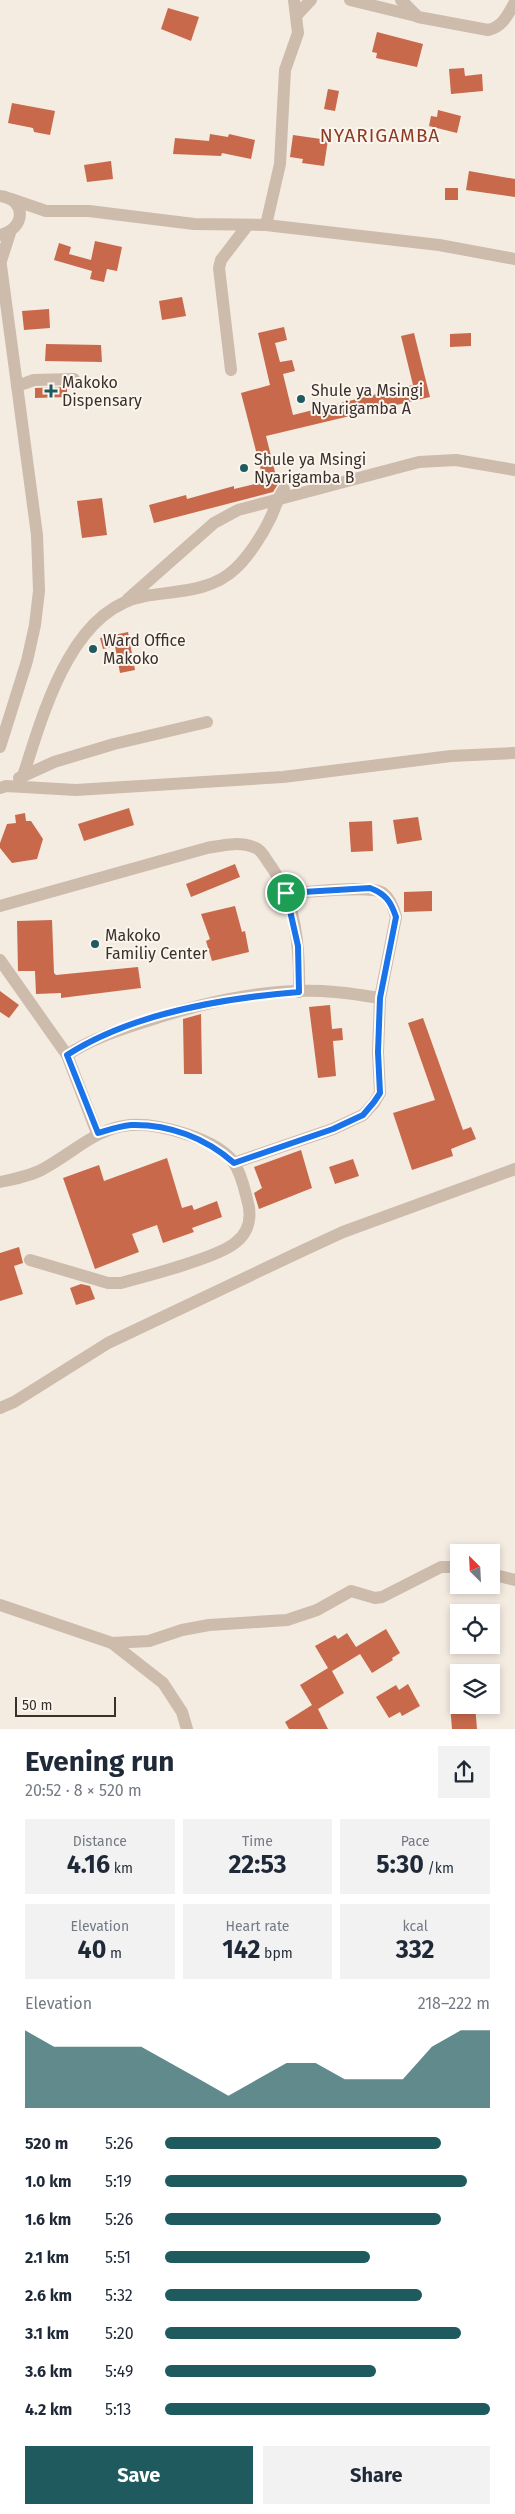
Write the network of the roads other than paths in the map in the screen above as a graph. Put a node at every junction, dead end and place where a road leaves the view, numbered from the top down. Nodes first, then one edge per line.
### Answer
1 (294, 0) edge
2 (311, 0) edge
3 (350, 0) edge
4 (401, 0) edge
5 (515, 2) edge
6 (297, 15) junction
7 (418, 17) junction
8 (6, 198) edge
9 (46, 211) junction
10 (19, 222) junction
11 (266, 225) junction
12 (246, 226) junction
13 (5, 234) edge
14 (515, 259) edge
15 (1, 260) edge
16 (231, 370) dead end
17 (74, 379) dead end
18 (18, 386) junction
19 (515, 470) edge
20 (284, 489) dead end
21 (276, 500) junction
22 (128, 599) junction
23 (207, 722) dead end
24 (0, 747) edge
25 (515, 753) edge
26 (23, 776) junction
27 (3, 787) edge
28 (286, 893) junction
29 (0, 906) edge
30 (0, 960) edge
31 (299, 992) junction
32 (380, 998) junction
33 (67, 1055) junction
34 (98, 1133) junction
35 (234, 1163) junction
36 (515, 1169) edge
37 (0, 1182) edge
38 (30, 1260) dead end
39 (0, 1408) edge
40 (450, 1567) edge
41 (500, 1576) edge
42 (515, 1580) edge
43 (0, 1605) edge
44 (112, 1643) junction
45 (188, 1729) edge

1 - 6 street
2 - 6 street
3 - 7 street
4 - 7 street
5 - 7 street
6 - 11 street
8 - 9 street
8 - 10 street
9 - 10 street
9 - 12 street
10 - 13 street
11 - 12 street
11 - 14 street
12 - 16 street
13 - 15 street
15 - 18 street
17 - 18 street
18 - 24 street
19 - 21 street
20 - 21 street
21 - 22 street
21 - 22 street
22 - 26 street
23 - 26 street
25 - 27 street
26 - 27 street
28 - 29 street
28 - 31 street
28 - 32 street
30 - 33 street
31 - 32 street
31 - 33 street
32 - 35 street
33 - 34 street
34 - 35 street
34 - 37 street
35 - 38 street
36 - 39 street
40 - 44 street
41 - 42 street
43 - 44 street
44 - 45 street

